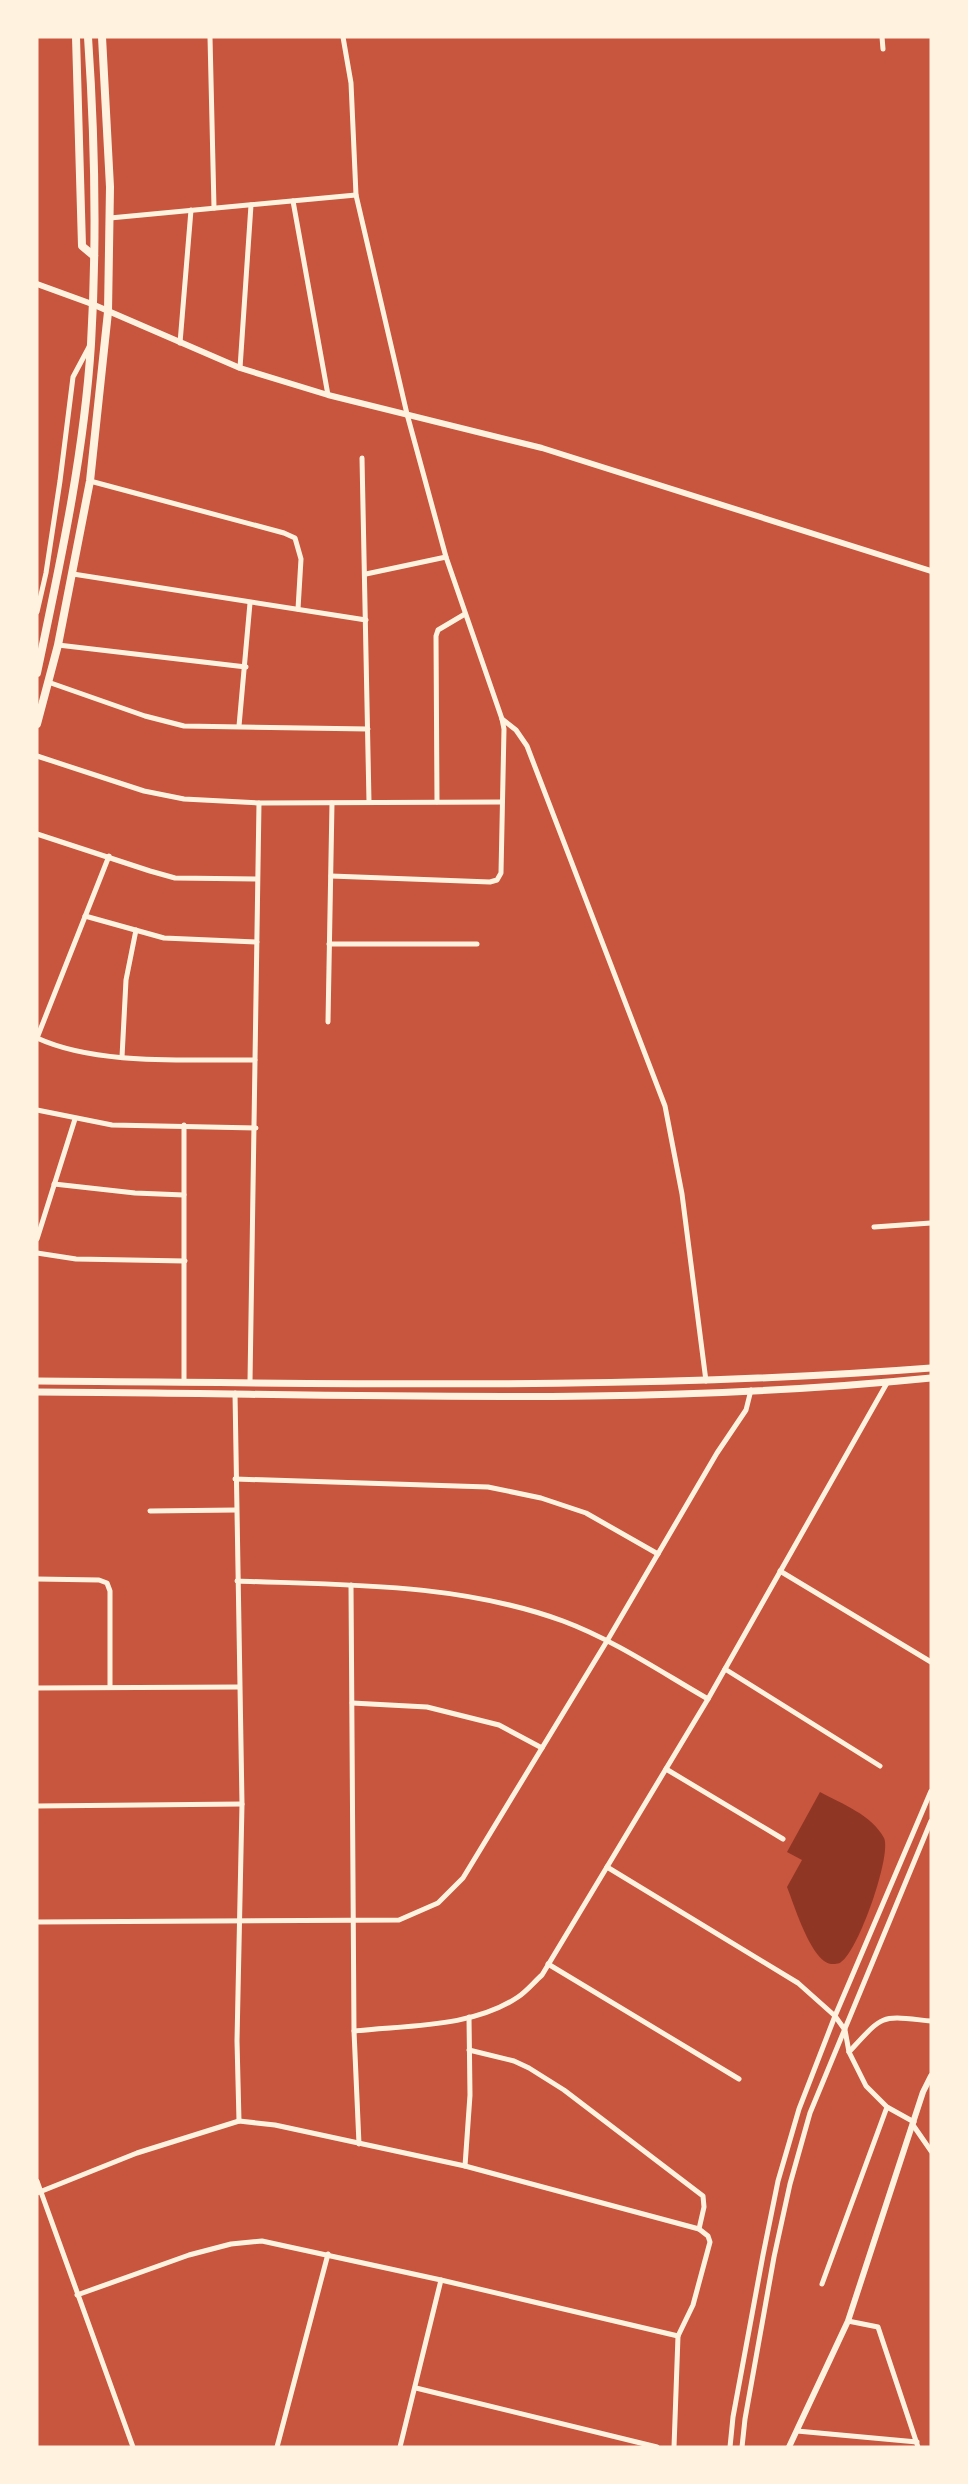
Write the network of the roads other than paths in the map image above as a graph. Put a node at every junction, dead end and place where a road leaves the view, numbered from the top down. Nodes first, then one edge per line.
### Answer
1 (76, 37) edge
2 (88, 37) edge
3 (102, 37) edge
4 (210, 37) edge
5 (343, 37) edge
6 (882, 37) edge
7 (883, 49) dead end
8 (90, 69) junction
9 (78, 78) junction
10 (356, 195) junction
11 (293, 201) junction
12 (251, 205) junction
13 (214, 208) junction
14 (191, 210) junction
15 (110, 218) junction
16 (94, 256) junction
17 (37, 285) edge
18 (92, 304) junction
19 (107, 312) junction
20 (90, 344) junction
21 (180, 344) junction
22 (240, 368) junction
23 (328, 394) junction
24 (407, 414) junction
25 (362, 458) dead end
26 (90, 481) junction
27 (446, 557) junction
28 (931, 571) edge
29 (73, 574) junction
30 (366, 574) junction
31 (250, 603) junction
32 (298, 609) junction
33 (37, 612) edge
34 (465, 614) junction
35 (366, 620) junction
36 (58, 645) junction
37 (246, 667) junction
38 (37, 673) edge
39 (48, 682) junction
40 (502, 719) junction
41 (37, 724) edge
42 (239, 726) junction
43 (368, 729) junction
44 (37, 756) edge
45 (437, 802) junction
46 (502, 802) junction
47 (259, 803) junction
48 (332, 803) junction
49 (369, 803) junction
50 (37, 834) edge
51 (109, 856) junction
52 (331, 876) junction
53 (257, 879) junction
54 (85, 916) junction
55 (136, 930) junction
56 (257, 942) junction
57 (329, 944) junction
58 (477, 944) dead end
59 (328, 1022) dead end
60 (37, 1038) edge
61 (122, 1057) junction
62 (255, 1060) junction
63 (37, 1110) edge
64 (75, 1119) junction
65 (184, 1125) junction
66 (256, 1128) junction
67 (54, 1184) junction
68 (184, 1195) junction
69 (931, 1223) edge
70 (874, 1227) dead end
71 (37, 1239) edge
72 (37, 1253) edge
73 (185, 1261) junction
74 (931, 1368) edge
75 (931, 1378) edge
76 (37, 1381) edge
77 (96, 1381) junction
78 (184, 1381) junction
79 (706, 1381) junction
80 (250, 1382) junction
81 (279, 1382) junction
82 (679, 1382) junction
83 (887, 1383) junction
84 (751, 1390) junction
85 (37, 1392) edge
86 (96, 1392) junction
87 (679, 1392) junction
88 (235, 1393) junction
89 (279, 1394) junction
90 (235, 1479) junction
91 (236, 1510) junction
92 (150, 1511) dead end
93 (658, 1554) junction
94 (780, 1571) junction
95 (37, 1579) edge
96 (237, 1581) junction
97 (351, 1586) junction
98 (607, 1641) junction
99 (931, 1662) edge
100 (725, 1669) junction
101 (110, 1686) junction
102 (239, 1687) junction
103 (37, 1688) edge
104 (708, 1699) junction
105 (352, 1703) junction
106 (542, 1748) junction
107 (880, 1766) dead end
108 (666, 1769) junction
109 (931, 1791) edge
110 (242, 1804) junction
111 (37, 1806) edge
112 (931, 1821) edge
113 (783, 1839) dead end
114 (607, 1867) junction
115 (240, 1920) junction
116 (354, 1921) junction
117 (37, 1922) edge
118 (548, 1964) junction
119 (835, 2016) junction
120 (469, 2017) junction
121 (931, 2021) edge
122 (845, 2030) junction
123 (354, 2031) junction
124 (470, 2050) junction
125 (849, 2052) junction
126 (931, 2076) edge
127 (739, 2079) dead end
128 (887, 2107) junction
129 (239, 2121) junction
130 (913, 2123) junction
131 (359, 2144) junction
132 (931, 2151) edge
133 (466, 2166) junction
134 (37, 2181) edge
135 (38, 2192) edge
136 (699, 2229) junction
137 (328, 2254) junction
138 (441, 2280) junction
139 (822, 2284) dead end
140 (77, 2295) junction
141 (848, 2321) junction
142 (678, 2336) junction
143 (416, 2388) junction
144 (797, 2431) junction
145 (917, 2445) edge
146 (133, 2447) edge
147 (277, 2447) edge
148 (400, 2447) edge
149 (657, 2447) edge
150 (674, 2447) edge
151 (730, 2447) edge
152 (742, 2447) edge
153 (789, 2447) edge

1 - 9 main road
2 - 8 main road
3 - 15 main road
4 - 13 street
5 - 10 street
6 - 7 street
8 - 9 main road
8 - 16 main road
9 - 16 main road
10 - 11 street
10 - 24 street
11 - 12 street
11 - 23 street
12 - 13 street
12 - 22 street
13 - 14 street
14 - 15 street
14 - 21 street
15 - 19 main road
16 - 18 main road
17 - 18 street
18 - 19 street
18 - 20 main road
19 - 21 street
19 - 26 main road
20 - 33 street
20 - 38 main road
21 - 22 street
22 - 23 street
23 - 24 street
24 - 27 street
24 - 28 street
25 - 30 street
26 - 29 main road
26 - 32 street
27 - 30 street
27 - 34 street
29 - 31 street
29 - 36 main road
30 - 35 street
31 - 32 street
31 - 37 street
32 - 35 street
34 - 40 street
34 - 45 street
35 - 43 street
36 - 37 street
36 - 39 main road
37 - 42 street
39 - 41 main road
39 - 42 street
40 - 46 street
40 - 79 street
42 - 43 street
43 - 49 street
44 - 47 street
45 - 46 street
45 - 49 street
46 - 52 street
47 - 48 street
47 - 53 street
48 - 49 street
48 - 52 street
50 - 51 street
51 - 53 street
51 - 54 street
52 - 57 street
53 - 56 street
54 - 55 street
54 - 60 street
55 - 56 street
55 - 61 street
56 - 62 street
57 - 58 street
57 - 59 street
60 - 61 street
61 - 62 street
62 - 66 street
63 - 64 street
64 - 65 street
64 - 67 street
65 - 66 street
65 - 68 street
66 - 80 street
67 - 68 street
67 - 71 street
68 - 73 street
69 - 70 street
72 - 73 street
73 - 78 street
74 - 79 main road
75 - 83 main road
76 - 77 main road
77 - 78 main road
77 - 86 main road
78 - 80 main road
79 - 82 main road
80 - 81 main road
81 - 82 main road
81 - 89 main road
82 - 87 main road
83 - 84 main road
83 - 94 street
84 - 87 main road
84 - 93 street
85 - 86 main road
86 - 88 main road
87 - 89 main road
88 - 89 main road
88 - 90 street
90 - 91 street
90 - 93 street
91 - 92 street
91 - 96 street
93 - 98 street
94 - 99 street
94 - 100 street
95 - 101 street
96 - 97 street
96 - 102 street
97 - 98 street
97 - 105 street
98 - 104 street
98 - 106 street
100 - 104 street
100 - 107 street
101 - 102 street
101 - 103 street
102 - 110 street
104 - 108 street
105 - 106 street
105 - 116 street
106 - 116 street
108 - 113 street
108 - 114 street
109 - 119 street
110 - 111 street
110 - 115 street
112 - 122 street
114 - 118 street
114 - 119 street
115 - 116 street
115 - 117 street
115 - 129 street
116 - 123 street
118 - 120 street
118 - 127 street
119 - 122 street
119 - 151 street
120 - 123 street
120 - 124 street
121 - 125 street
122 - 125 street
122 - 152 street
123 - 131 street
124 - 133 street
124 - 136 street
125 - 128 street
126 - 130 street
128 - 130 street
128 - 139 street
129 - 131 street
129 - 135 street
130 - 132 street
130 - 141 street
131 - 133 street
133 - 136 street
134 - 135 street
135 - 140 street
136 - 142 street
137 - 138 street
137 - 140 street
137 - 147 street
138 - 142 street
138 - 143 street
140 - 146 street
141 - 144 street
141 - 145 street
142 - 150 street
143 - 148 street
143 - 149 street
144 - 145 street
144 - 153 street

